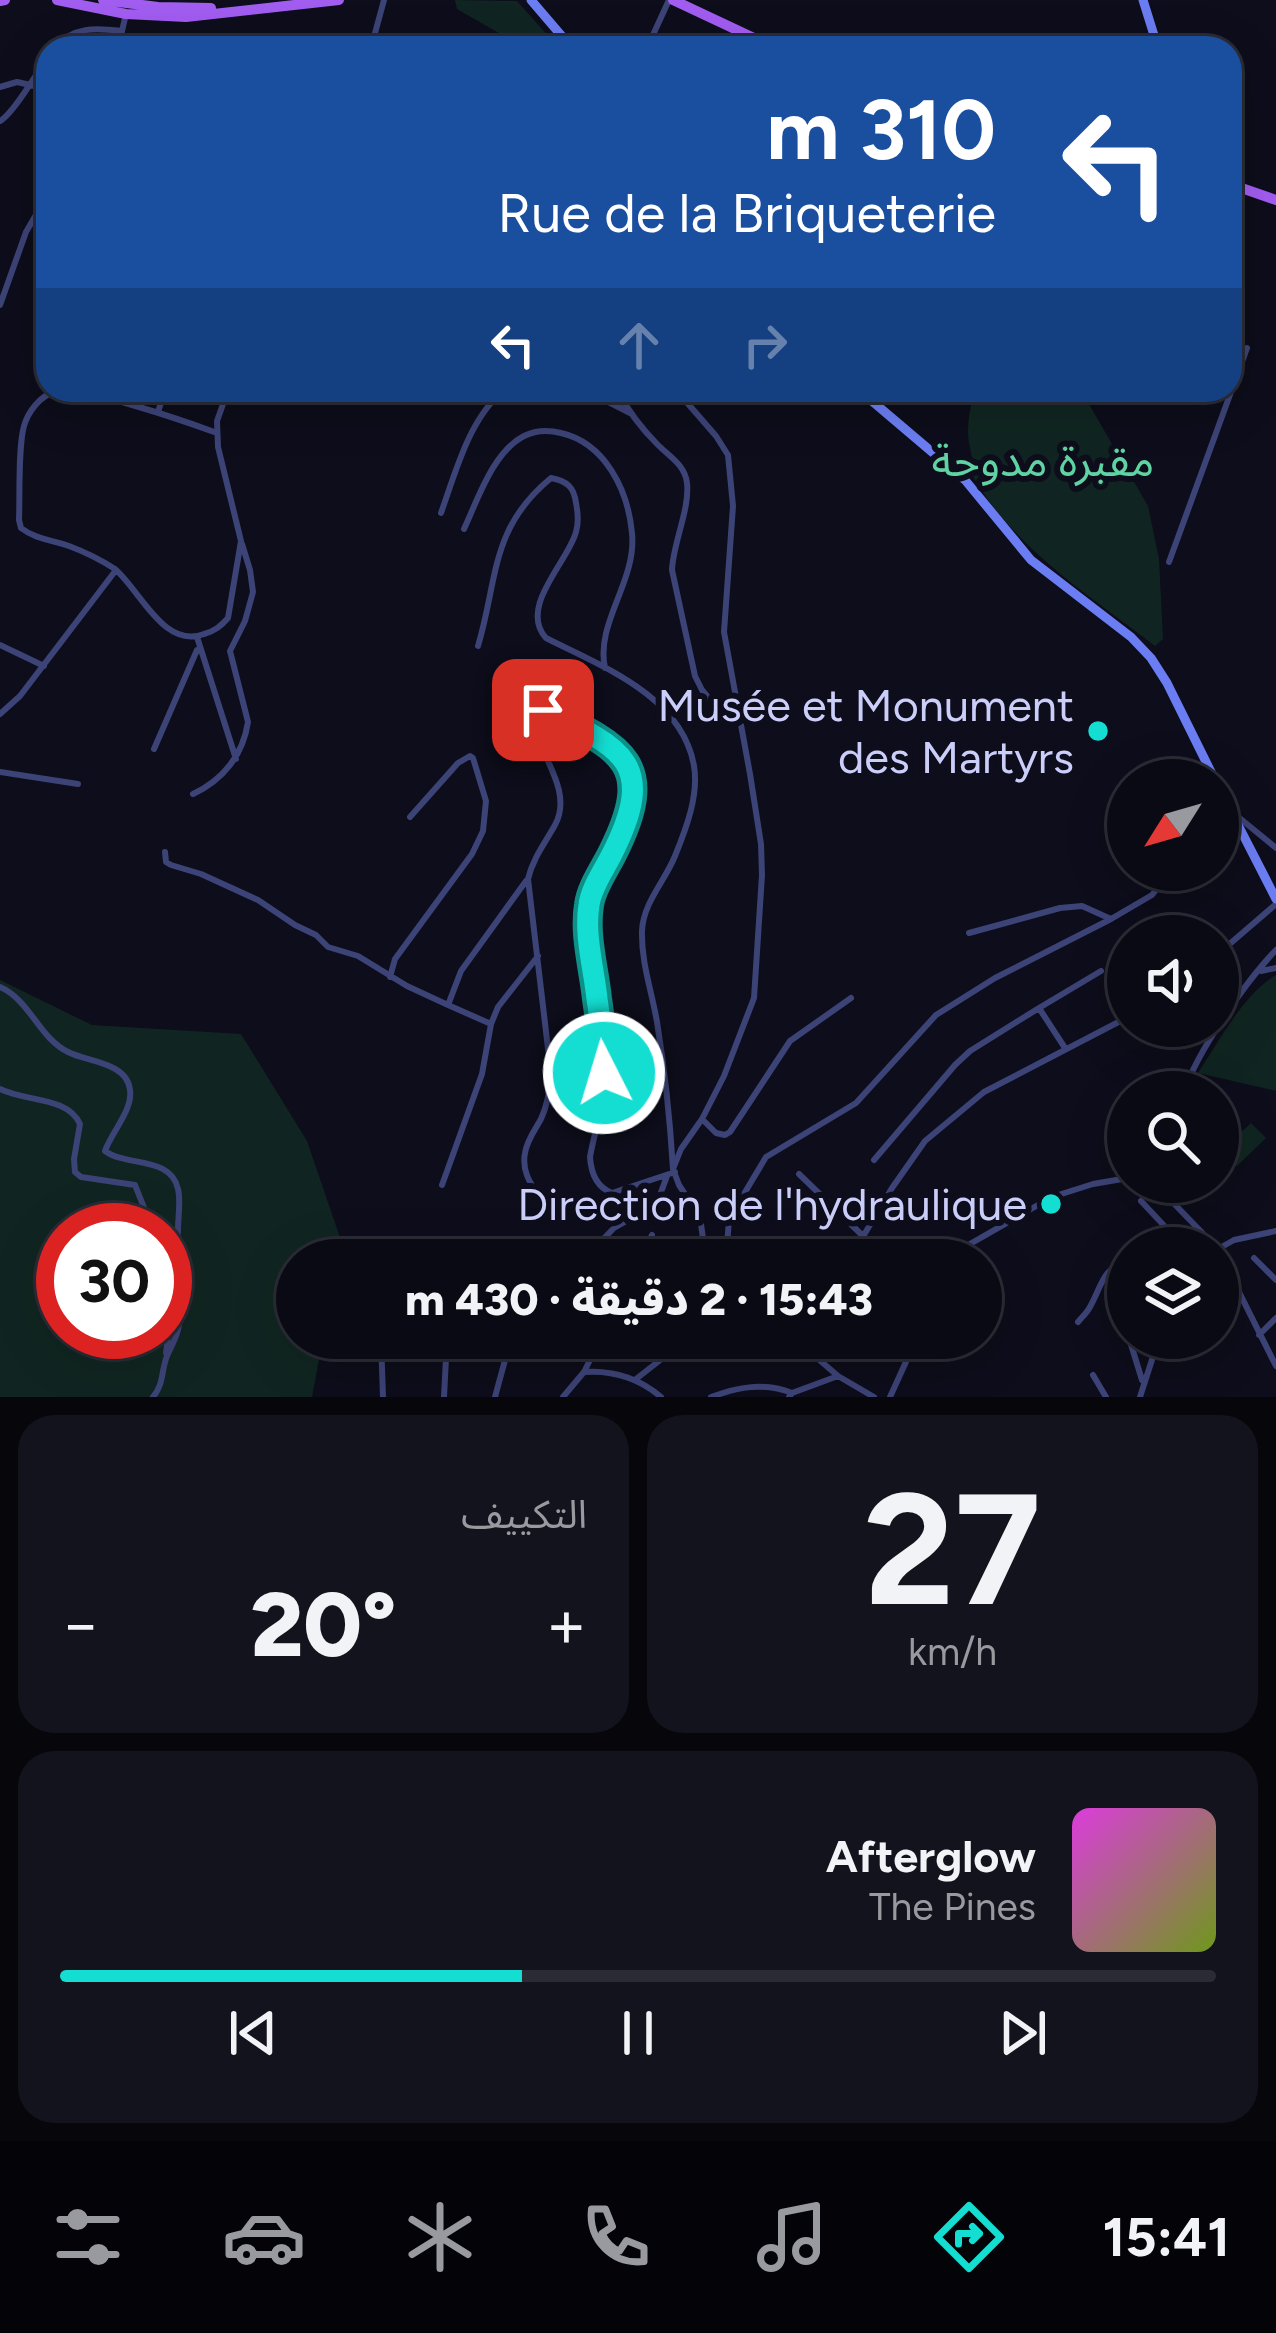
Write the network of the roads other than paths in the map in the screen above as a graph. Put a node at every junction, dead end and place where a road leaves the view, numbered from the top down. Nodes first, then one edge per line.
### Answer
1 (57, 0) edge
2 (103, 0) edge
3 (339, 0) edge
4 (384, 0) edge
5 (531, 0) edge
6 (671, 0) edge
7 (1143, 0) edge
8 (268, 8) junction
9 (126, 14) junction
10 (122, 32) junction
11 (68, 36) edge
12 (121, 36) edge
13 (374, 36) edge
14 (562, 36) edge
15 (653, 36) edge
16 (749, 36) edge
17 (1154, 36) edge
18 (36, 74) edge
19 (29, 85) junction
20 (36, 86) edge
21 (0, 87) edge
22 (0, 122) edge
23 (1242, 188) edge
24 (1276, 200) edge
25 (36, 215) edge
26 (0, 305) edge
27 (1246, 348) dead end
28 (1242, 359) edge
29 (39, 402) edge
30 (110, 402) edge
31 (161, 402) edge
32 (224, 402) edge
33 (491, 402) edge
34 (608, 402) edge
35 (625, 402) edge
36 (686, 402) edge
37 (873, 402) edge
38 (1227, 402) edge
39 (158, 412) junction
40 (635, 416) junction
41 (217, 433) junction
42 (441, 513) dead end
43 (464, 529) dead end
44 (241, 541) junction
45 (1169, 562) dead end
46 (116, 570) junction
47 (197, 637) junction
48 (0, 645) edge
49 (478, 646) dead end
50 (199, 647) junction
51 (44, 666) junction
52 (605, 669) junction
53 (740, 713) junction
54 (0, 714) edge
55 (154, 748) dead end
56 (236, 759) junction
57 (1204, 759) edge
58 (0, 772) edge
59 (78, 784) dead end
60 (193, 794) dead end
61 (410, 817) dead end
62 (1239, 817) edge
63 (1239, 830) edge
64 (1239, 834) edge
65 (1242, 836) junction
66 (1276, 848) edge
67 (164, 852) dead end
68 (528, 879) junction
69 (1155, 891) edge
70 (1276, 902) edge
71 (1119, 915) edge
72 (1107, 917) edge
73 (1107, 922) edge
74 (969, 933) dead end
75 (1239, 935) edge
76 (1276, 950) edge
77 (538, 956) junction
78 (1276, 968) edge
79 (1100, 970) dead end
80 (1257, 972) junction
81 (390, 976) junction
82 (0, 987) edge
83 (850, 998) dead end
84 (448, 1005) junction
85 (1040, 1008) junction
86 (491, 1024) junction
87 (1107, 1028) edge
88 (1066, 1048) junction
89 (1193, 1071) edge
90 (0, 1089) edge
91 (702, 1119) junction
92 (874, 1160) dead end
93 (672, 1172) junction
94 (799, 1174) dead end
95 (1107, 1183) edge
96 (442, 1185) dead end
97 (626, 1190) junction
98 (142, 1203) edge
99 (178, 1203) edge
100 (1143, 1203) edge
101 (1173, 1203) edge
102 (1165, 1227) edge
103 (1197, 1227) edge
104 (1276, 1231) edge
105 (652, 1235) dead end
106 (864, 1237) joint
107 (603, 1239) edge
108 (650, 1239) edge
109 (703, 1239) edge
110 (728, 1239) edge
111 (978, 1239) edge
112 (1239, 1239) edge
113 (1254, 1258) dead end
114 (1107, 1274) edge
115 (1276, 1280) edge
116 (1239, 1293) edge
117 (1276, 1318) edge
118 (1078, 1322) dead end
119 (1259, 1335) junction
120 (166, 1359) edge
121 (381, 1359) edge
122 (446, 1359) edge
123 (505, 1359) edge
124 (590, 1359) edge
125 (662, 1359) edge
126 (819, 1359) edge
127 (907, 1359) edge
128 (1135, 1359) edge
129 (1152, 1359) edge
130 (1276, 1366) edge
131 (584, 1372) junction
132 (1093, 1375) dead end
133 (841, 1378) junction
134 (636, 1379) junction
135 (1144, 1384) junction
136 (790, 1395) edge
137 (153, 1397) edge
138 (383, 1397) edge
139 (443, 1397) edge
140 (495, 1397) edge
141 (563, 1397) edge
142 (662, 1397) edge
143 (710, 1397) edge
144 (845, 1397) edge
145 (874, 1397) edge
146 (890, 1397) edge
147 (1106, 1397) edge
148 (1140, 1397) edge

1 - 9 main road
2 - 8 main road
3 - 8 main road
4 - 13 street
5 - 14 street
6 - 15 street
6 - 16 main road
7 - 17 street
8 - 9 main road
9 - 10 street
10 - 11 street
10 - 12 street
18 - 19 street
19 - 20 street
19 - 21 street
19 - 22 street
23 - 24 main road
25 - 26 street
27 - 28 street
29 - 46 street
30 - 39 street
31 - 39 street
32 - 41 street
33 - 42 street
34 - 40 street
35 - 40 street
36 - 53 street
37 - 57 street
38 - 45 street
39 - 41 street
40 - 53 street
41 - 44 street
43 - 52 street
44 - 47 street
44 - 56 street
46 - 47 street
46 - 51 street
47 - 50 street
48 - 51 street
49 - 52 street
50 - 55 street
50 - 56 street
51 - 54 street
52 - 93 street
53 - 91 street
56 - 60 street
58 - 59 street
61 - 81 street
62 - 66 street
63 - 65 street
64 - 65 street
65 - 70 street
67 - 81 street
68 - 77 street
68 - 84 street
68 - 97 street
69 - 71 street
70 - 75 street
72 - 74 street
73 - 110 street
76 - 80 street
77 - 86 street
77 - 97 street
78 - 80 street
79 - 85 street
80 - 89 street
81 - 84 street
82 - 99 street
83 - 91 street
84 - 86 street
85 - 88 street
85 - 92 street
86 - 96 street
87 - 88 street
88 - 106 street
90 - 98 street
91 - 93 street
93 - 97 street
93 - 107 street
93 - 109 street
94 - 106 street
95 - 111 street
100 - 102 street
101 - 103 street
104 - 112 street
105 - 108 street
113 - 115 street
114 - 118 street
116 - 119 street
117 - 119 street
119 - 130 street
120 - 137 street
121 - 138 street
122 - 139 street
123 - 140 street
124 - 131 street
125 - 134 street
126 - 133 street
127 - 146 street
128 - 135 street
129 - 135 street
131 - 134 street
131 - 141 street
132 - 147 street
133 - 136 street
133 - 144 street
133 - 145 street
134 - 142 street
135 - 148 street
136 - 143 street

